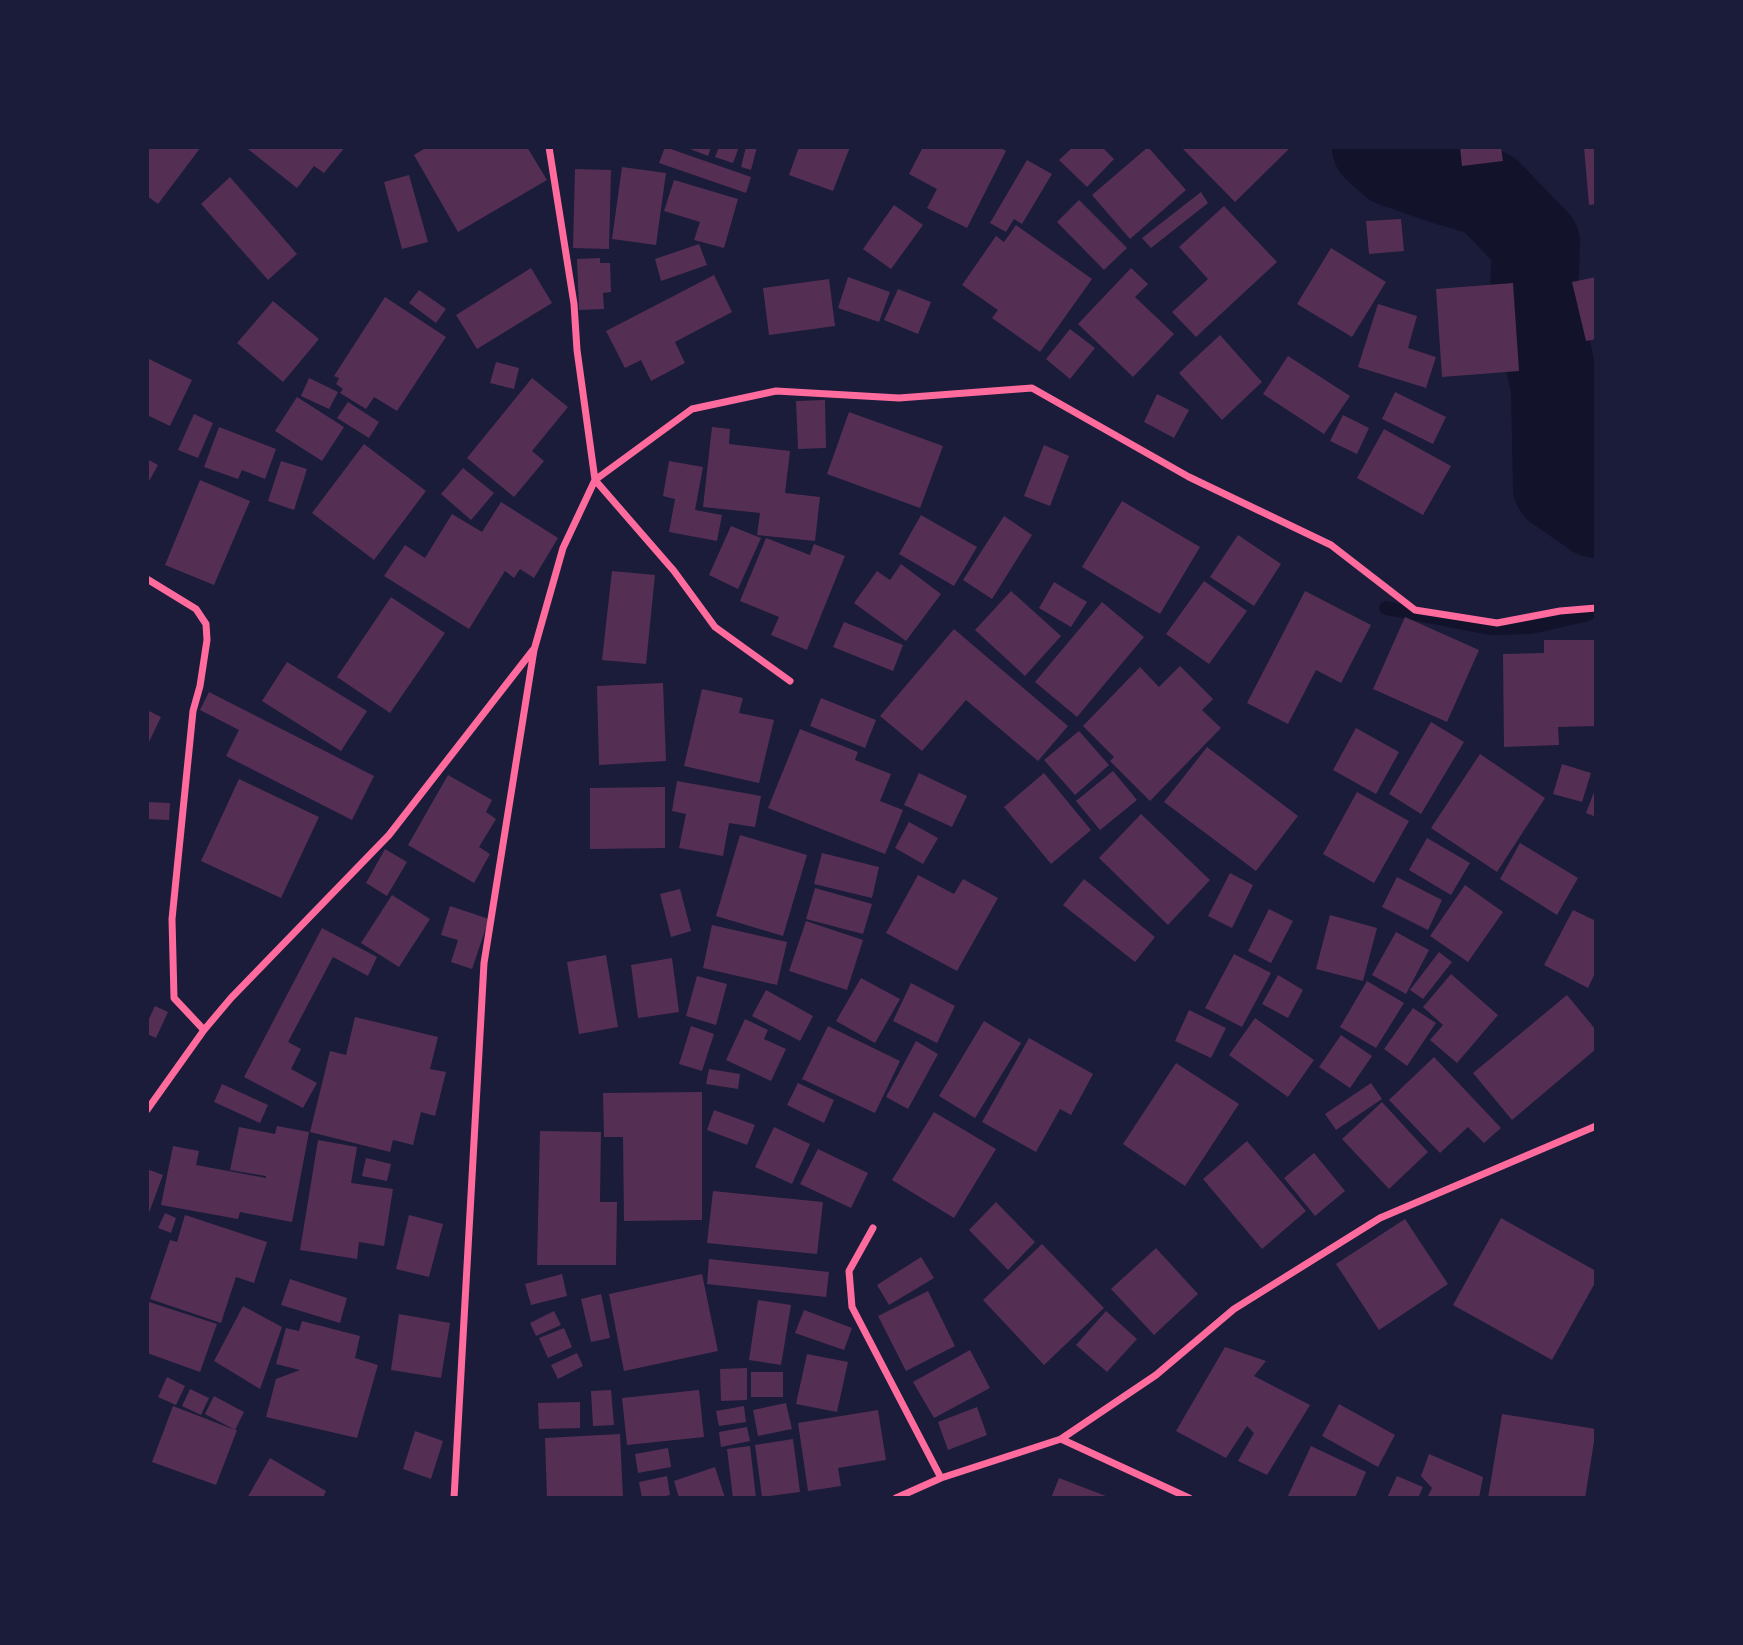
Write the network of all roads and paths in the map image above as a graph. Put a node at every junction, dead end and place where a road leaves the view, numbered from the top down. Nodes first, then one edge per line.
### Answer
1 (549, 147) edge
2 (595, 480) junction
3 (147, 579) edge
4 (1596, 608) edge
5 (534, 650) junction
6 (790, 681) dead end
7 (204, 1030) junction
8 (147, 1110) edge
9 (1596, 1126) edge
10 (873, 1228) dead end
11 (1061, 1439) junction
12 (941, 1478) junction
13 (454, 1498) edge
14 (896, 1498) edge
15 (1189, 1498) edge

1 - 2 street
2 - 4 street
2 - 5 street
2 - 6 street
3 - 7 street
5 - 7 street
5 - 13 street
7 - 8 street
9 - 11 street
10 - 12 street
11 - 12 street
11 - 15 street
12 - 14 street

